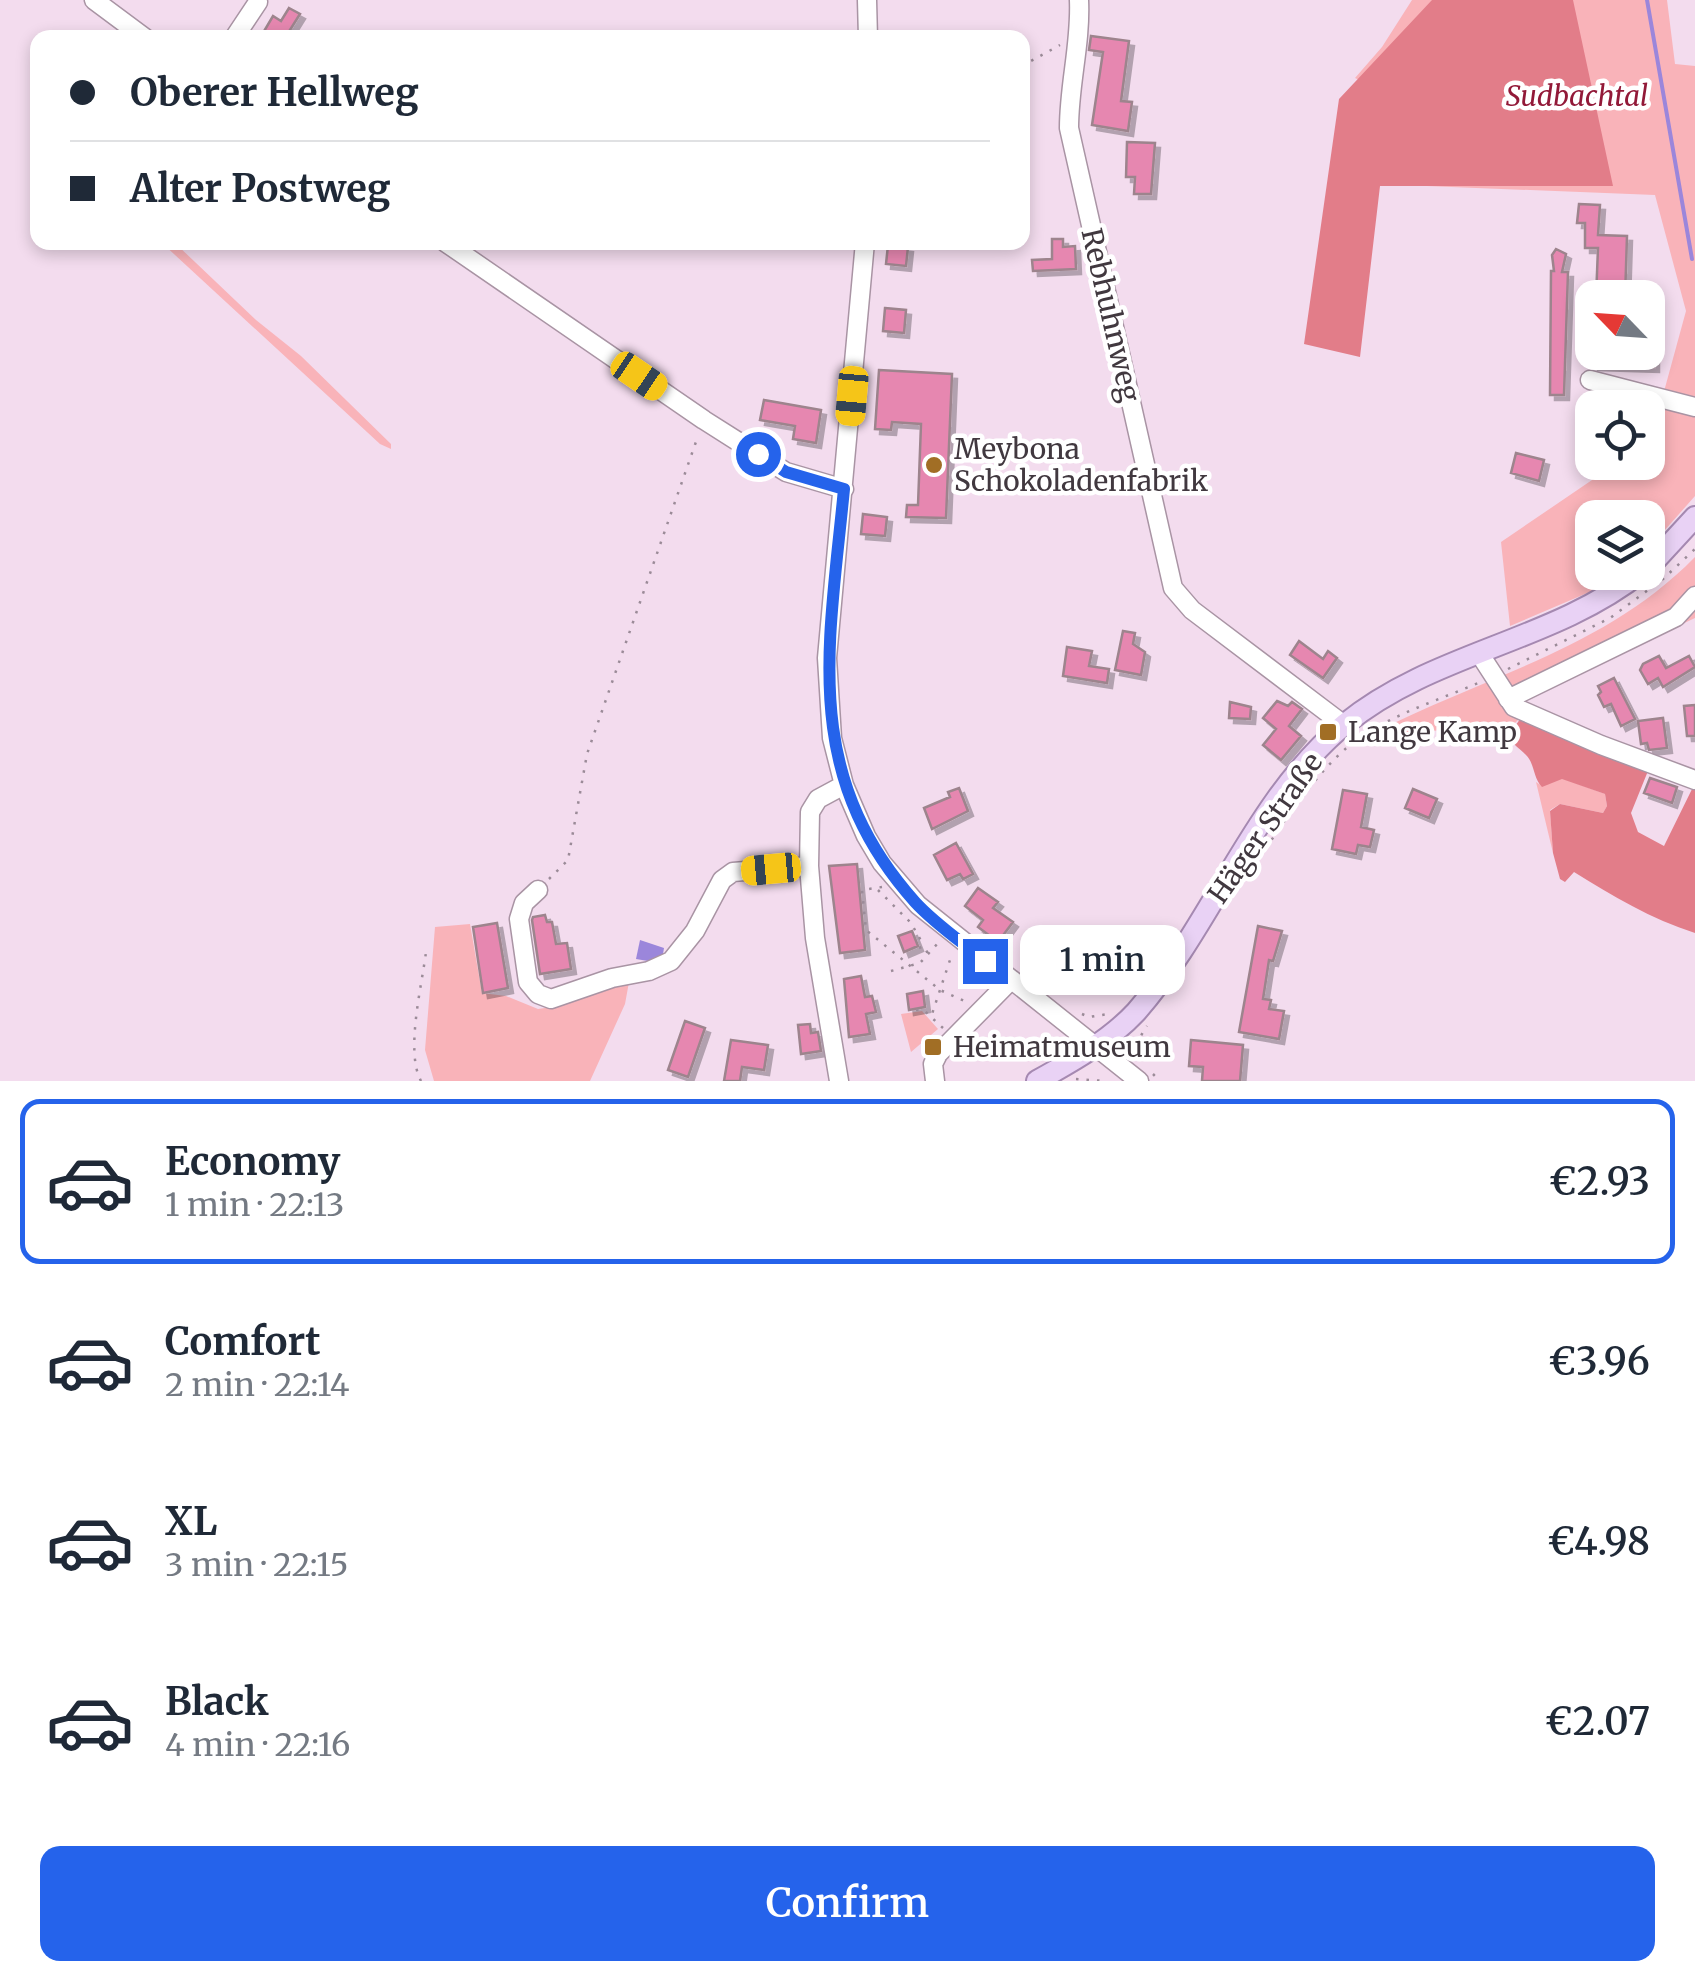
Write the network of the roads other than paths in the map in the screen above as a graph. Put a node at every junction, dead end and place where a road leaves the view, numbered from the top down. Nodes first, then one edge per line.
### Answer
1 (94, 0) edge
2 (867, 0) edge
3 (1079, 0) edge
4 (258, 2) edge
5 (134, 30) edge
6 (239, 30) edge
7 (868, 30) edge
8 (456, 250) edge
9 (864, 250) edge
10 (1590, 380) dead end
11 (1695, 408) edge
12 (844, 489) junction
13 (1695, 517) edge
14 (1665, 550) edge
15 (1615, 590) edge
16 (1695, 596) edge
17 (1478, 653) junction
18 (1508, 699) junction
19 (1344, 725) junction
20 (1695, 780) edge
21 (844, 785) junction
22 (809, 866) junction
23 (538, 890) road end
24 (1010, 981) junction
25 (1094, 1046) junction
26 (839, 1081) edge
27 (935, 1081) edge
28 (1036, 1081) edge
29 (1139, 1081) edge

1 - 5 street
2 - 7 street
3 - 19 street, Rebhuhnweg
4 - 6 street
8 - 12 street
9 - 12 street
10 - 11 street
12 - 21 street
13 - 14 main road
15 - 17 main road, Häger Straße
16 - 18 street
17 - 18 street
17 - 19 main road, Häger Straße
18 - 20 street
19 - 25 main road, Häger Straße
21 - 22 street
21 - 24 street
22 - 23 street
22 - 26 street
24 - 25 street
24 - 27 street
25 - 28 main road, Häger Straße
25 - 29 street

